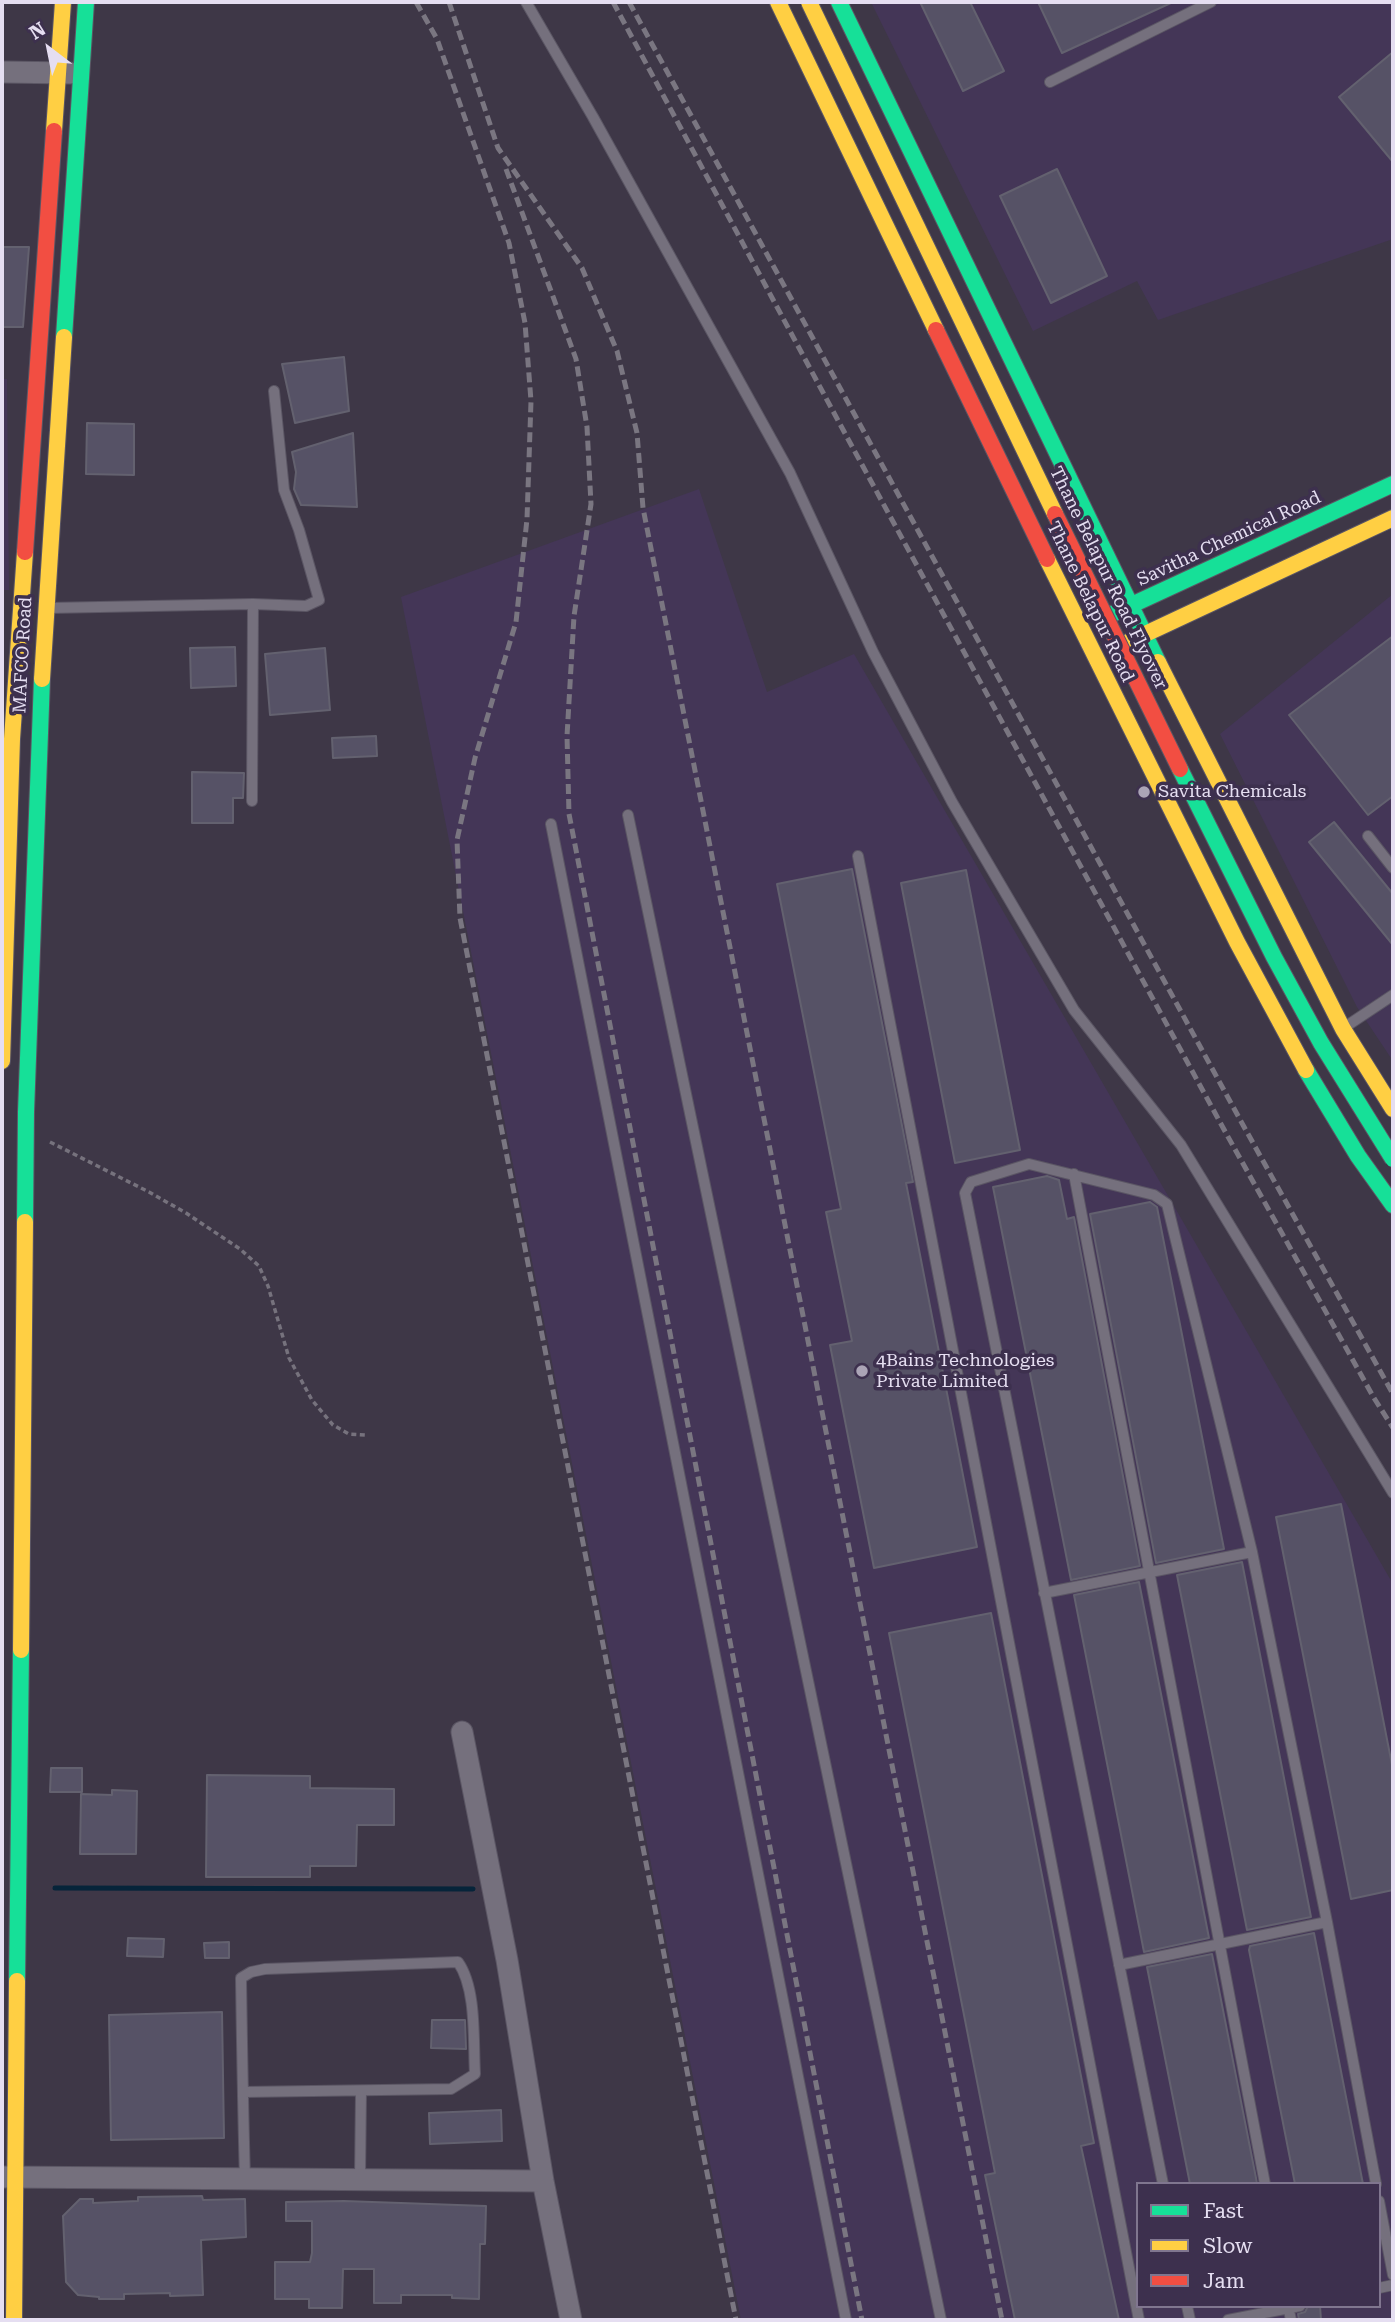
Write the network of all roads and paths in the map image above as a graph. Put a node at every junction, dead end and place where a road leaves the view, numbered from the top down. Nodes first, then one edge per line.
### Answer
1 (63, 2) edge
2 (86, 2) edge
3 (526, 2) edge
4 (778, 2) edge
5 (809, 2) edge
6 (839, 2) edge
7 (1211, 2) edge
8 (2, 72) edge
9 (58, 73) junction
10 (80, 73) junction
11 (1049, 82) dead end
12 (274, 391) dead end
13 (1393, 484) edge
14 (1393, 518) edge
15 (253, 604) junction
16 (1129, 606) junction
17 (21, 608) junction
18 (45, 608) junction
19 (1081, 628) junction
20 (1144, 635) junction
21 (1095, 657) junction
22 (7, 739) edge
23 (37, 739) junction
24 (252, 802) dead end
25 (628, 815) dead end
26 (551, 824) dead end
27 (1368, 836) dead end
28 (858, 856) dead end
29 (1393, 868) edge
30 (4, 957) edge
31 (1393, 995) edge
32 (1343, 1029) junction
33 (2, 1061) edge
34 (1393, 1109) edge
35 (22, 1117) junction
36 (1393, 1159) edge
37 (1074, 1174) junction
38 (1393, 1205) edge
39 (366, 1435) dead end
40 (1393, 1493) edge
41 (1252, 1552) junction
42 (1149, 1572) junction
43 (1044, 1593) junction
44 (462, 1732) dead end
45 (1327, 1922) junction
46 (1220, 1944) junction
47 (1119, 1965) junction
48 (360, 2091) junction
49 (243, 2092) junction
50 (9, 2177) edge
51 (245, 2179) junction
52 (359, 2180) junction
53 (543, 2180) junction
54 (1163, 2182) edge
55 (1265, 2182) edge
56 (1376, 2182) edge
57 (1381, 2212) edge
58 (1393, 2275) edge
59 (1136, 2304) edge
60 (1292, 2310) edge
61 (14, 2320) edge
62 (33, 2320) edge
63 (571, 2320) edge
64 (846, 2320) edge
65 (940, 2320) edge
66 (1228, 2320) edge

1 - 9 main road, MAFCO Road
2 - 10 main road, MAFCO Road
3 - 40 lane
4 - 19 main road, Thane Belapur Road
5 - 36 main road, Thane Belapur Road Flyover, bridge
6 - 16 main road
7 - 11 lane
8 - 9 street
9 - 10 street
9 - 17 main road, MAFCO Road
10 - 18 main road, MAFCO Road
12 - 15 lane
13 - 16 main road, Savitha Chemical Road
14 - 20 main road
15 - 18 lane
15 - 24 lane
16 - 19 main road, Savitha Chemical Road
16 - 20 main road
17 - 18 lane
17 - 22 main road, MAFCO Road
18 - 23 main road, MAFCO Road
19 - 21 main road, Thane Belapur Road
20 - 21 main road
20 - 32 main road
21 - 38 main road, Thane Belapur Road
22 - 23 street
22 - 30 main road, MAFCO Road
23 - 35 main road, MAFCO Road
25 - 65 lane
26 - 64 lane
27 - 29 lane
28 - 59 lane
30 - 33 main road, MAFCO Road
31 - 32 lane
32 - 34 main road
35 - 39 path
35 - 50 main road, MAFCO Road
37 - 41 lane
37 - 42 lane
37 - 43 lane
41 - 42 lane
41 - 45 lane
42 - 43 lane
42 - 46 lane
43 - 47 lane
44 - 53 street
45 - 46 lane
45 - 56 lane
46 - 47 lane
46 - 55 lane
47 - 54 lane
48 - 49 lane
48 - 49 lane
48 - 52 lane
49 - 51 lane
50 - 51 street
50 - 61 main road, MAFCO Road
51 - 52 street
52 - 53 street
53 - 63 street
57 - 58 lane
60 - 66 lane
61 - 62 street

